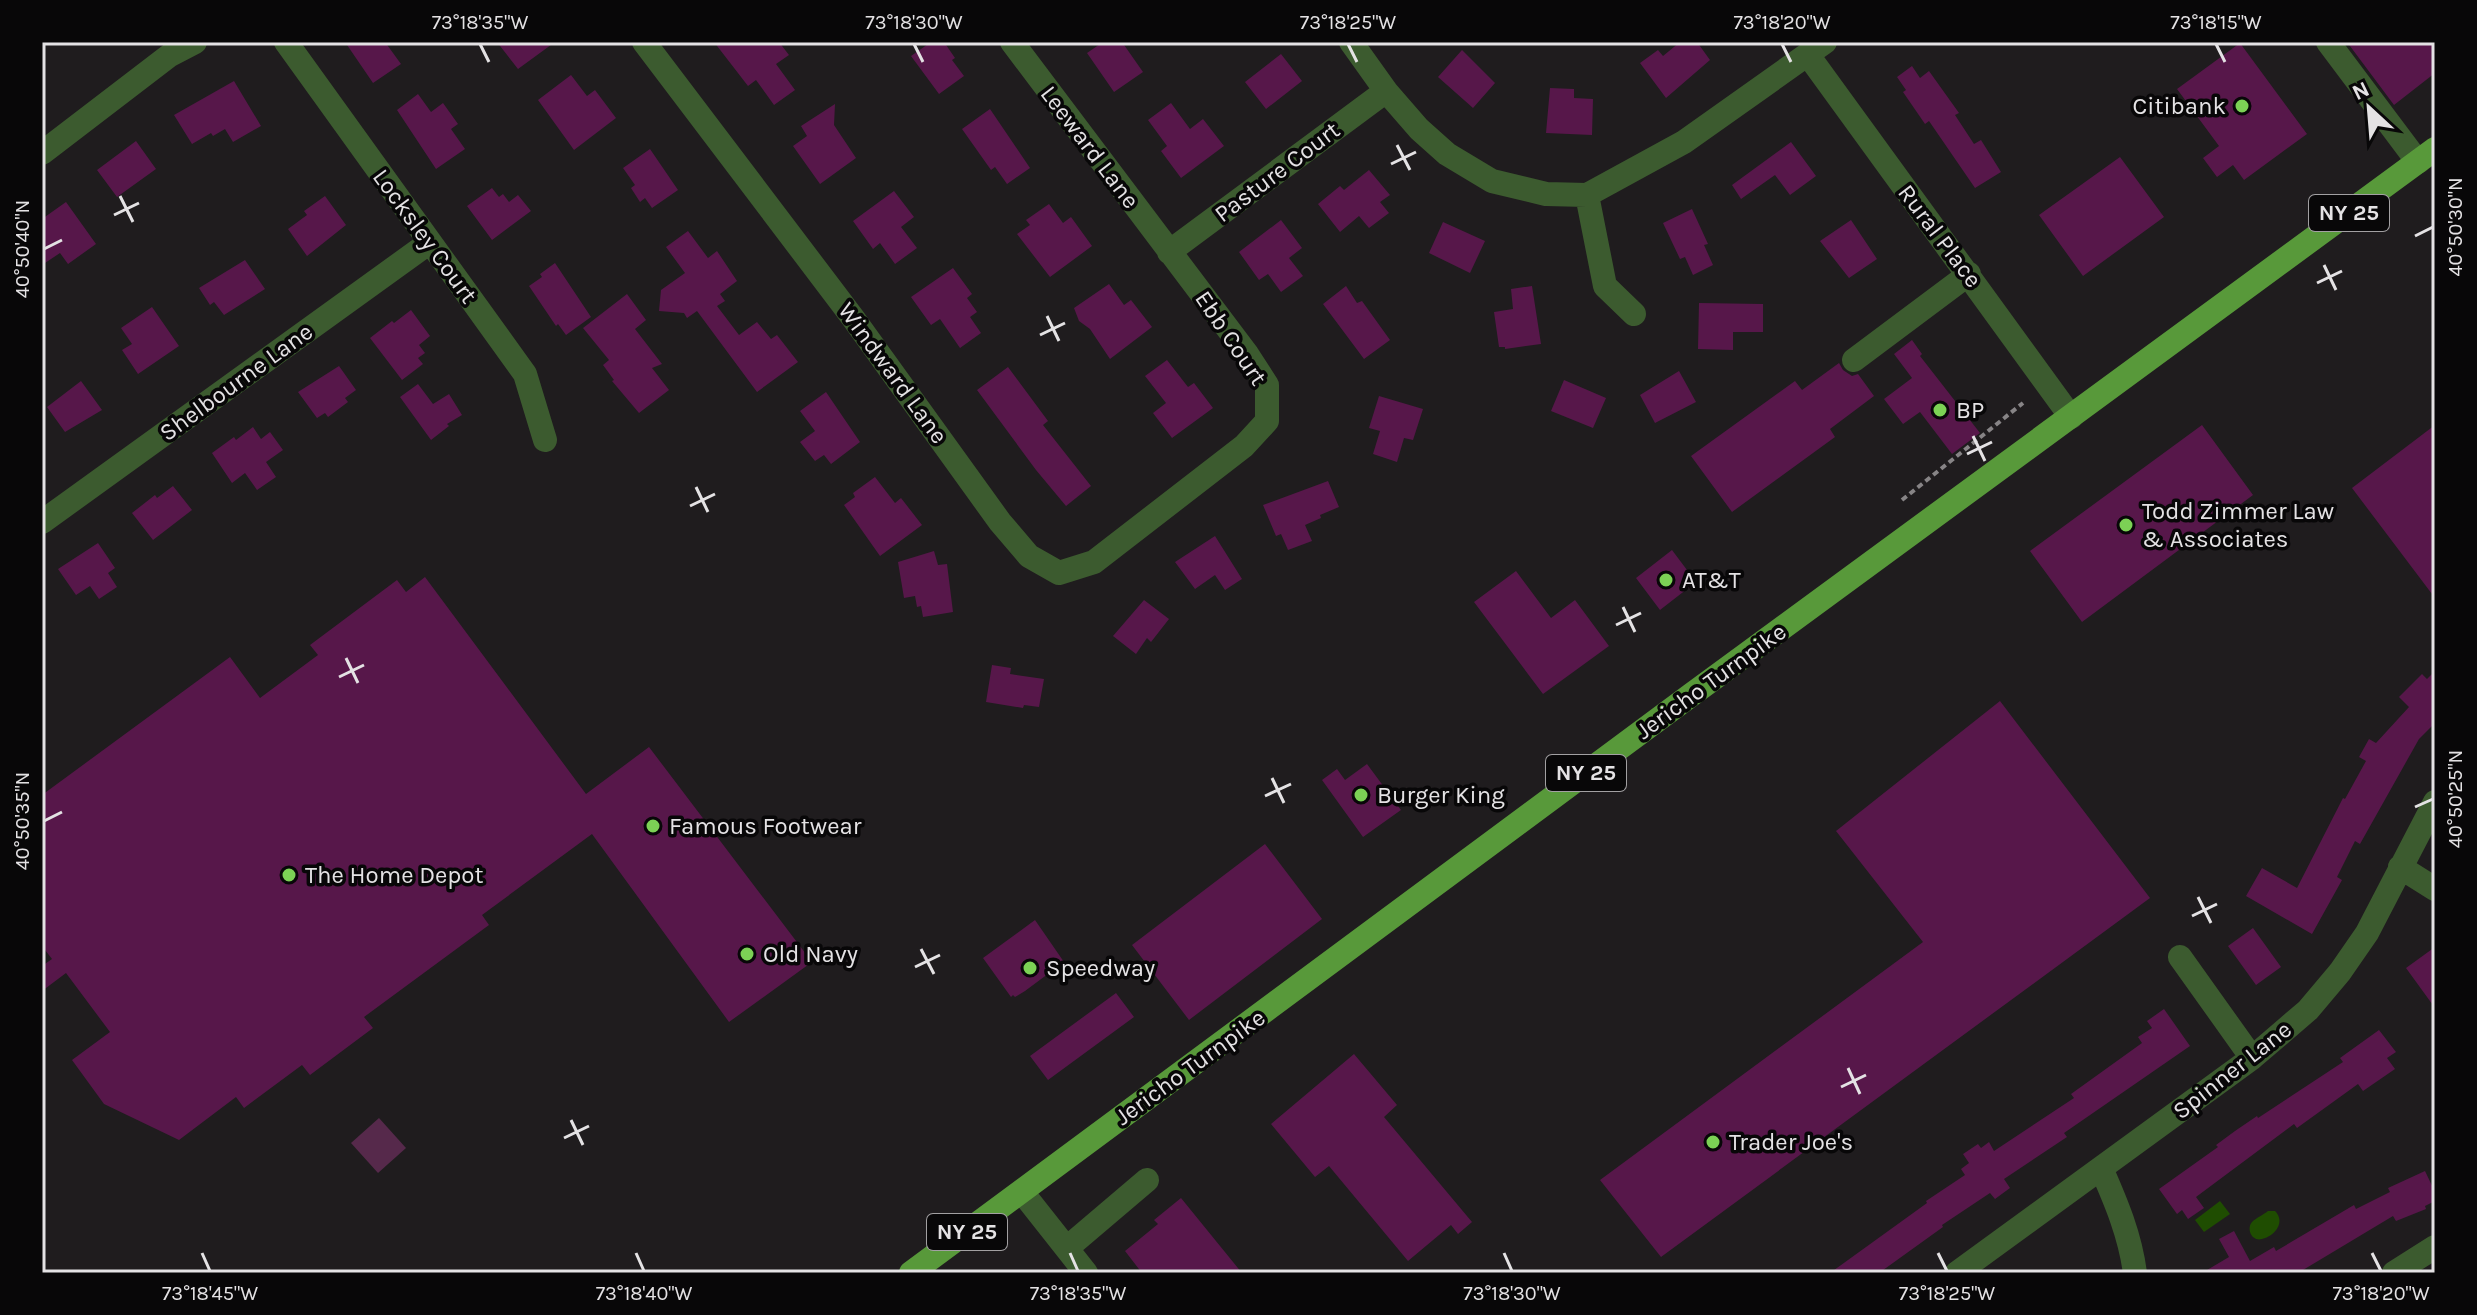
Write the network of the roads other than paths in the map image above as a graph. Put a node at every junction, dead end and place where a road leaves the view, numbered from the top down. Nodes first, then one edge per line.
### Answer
1 (195, 42) edge
2 (286, 42) edge
3 (644, 42) edge
4 (1012, 42) edge
5 (1351, 42) edge
6 (2328, 42) edge
7 (1816, 49) edge
8 (1386, 91) junction
9 (42, 153) edge
10 (2427, 156) edge
11 (1587, 195) junction
12 (430, 242) junction
13 (1169, 252) junction
14 (1969, 274) junction
15 (1634, 314) dead end
16 (1854, 360) dead end
17 (2071, 417) junction
18 (545, 440) dead end
19 (1186, 493) joint
20 (42, 522) edge
21 (2435, 802) edge
22 (2400, 867) junction
23 (2435, 889) edge
24 (2180, 957) dead end
25 (2252, 1058) junction
26 (2101, 1168) junction
27 (1147, 1180) dead end
28 (1022, 1192) junction
29 (2435, 1247) edge
30 (1067, 1248) junction
31 (911, 1273) edge
32 (1086, 1273) edge
33 (1957, 1273) edge
34 (2135, 1273) edge
35 (2394, 1273) edge

1 - 9 street
2 - 12 street, Locksley Court
3 - 19 street, Windward Lane
4 - 13 street, Leeward Lane
5 - 8 street
6 - 10 street
7 - 11 street
7 - 14 street, Rural Place
8 - 11 street
8 - 13 street, Pasture Court
10 - 17 main road, Jericho Turnpike / NY 25
11 - 15 street
12 - 18 street, Locksley Court
12 - 20 street, Shelbourne Lane
13 - 19 street, Ebb Court
14 - 16 street
14 - 17 street, Rural Place
17 - 28 main road, Jericho Turnpike / NY 25
21 - 22 street, Spinner Lane
22 - 23 street
22 - 25 street, Spinner Lane
24 - 25 street
25 - 26 street, Spinner Lane
26 - 33 street, Spinner Lane
26 - 34 street
27 - 30 street
28 - 30 street
28 - 31 main road, Jericho Turnpike / NY 25
29 - 35 street
30 - 32 street

